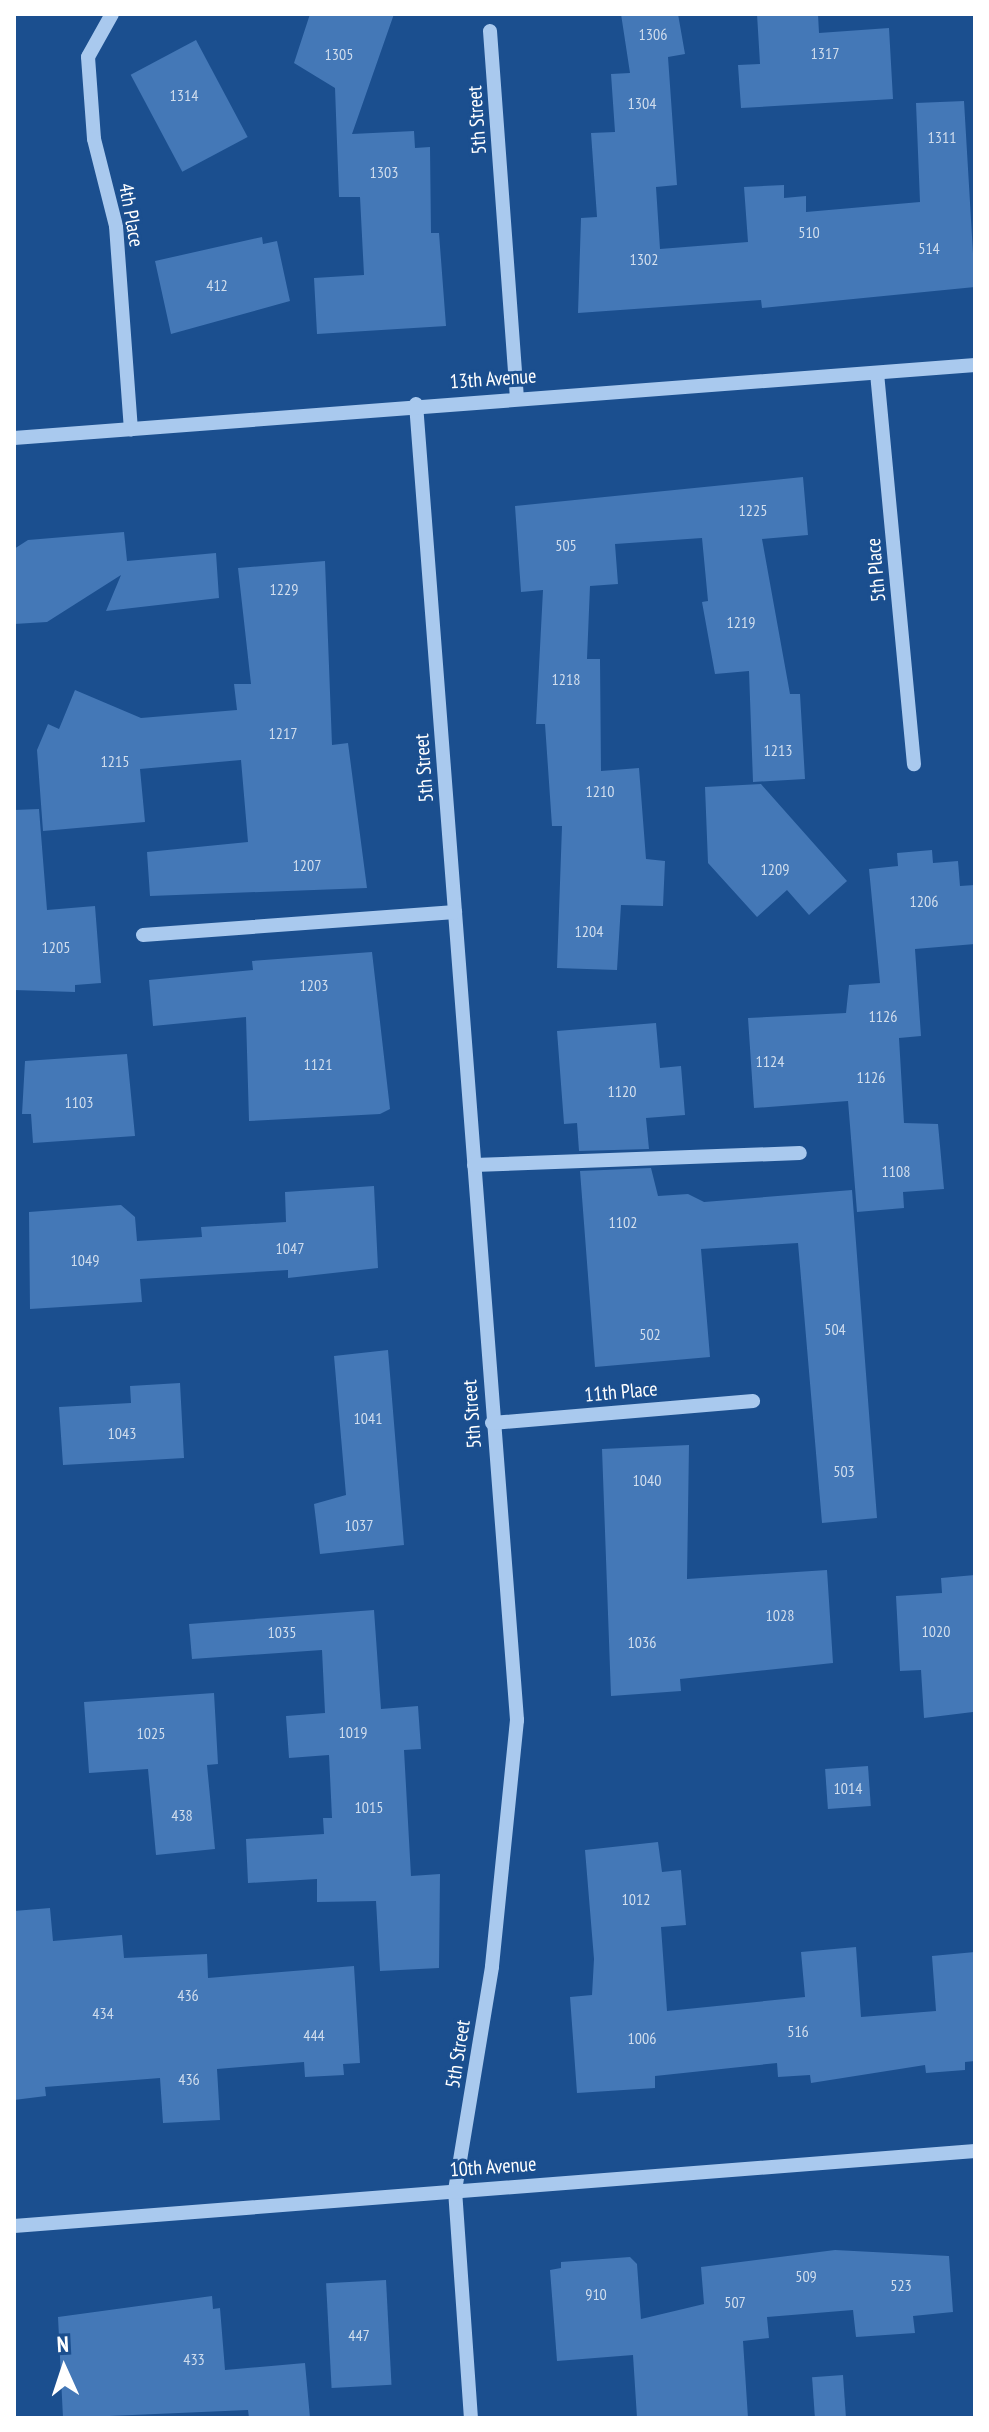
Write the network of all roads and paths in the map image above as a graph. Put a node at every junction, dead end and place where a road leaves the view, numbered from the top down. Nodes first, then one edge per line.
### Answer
1 (112, 14) edge
2 (490, 31) dead end
3 (975, 365) edge
4 (877, 373) junction
5 (517, 397) junction
6 (416, 404) junction
7 (131, 429) junction
8 (14, 438) edge
9 (914, 764) dead end
10 (455, 912) junction
11 (143, 935) dead end
12 (800, 1153) dead end
13 (474, 1165) junction
14 (753, 1401) dead end
15 (492, 1423) junction
16 (975, 2151) edge
17 (455, 2190) junction
18 (14, 2226) edge
19 (471, 2418) edge

1 - 7 street, 4th Place
2 - 5 street, 5th Street
3 - 4 street, 13th Avenue
4 - 5 street, 13th Avenue
4 - 9 street, 5th Place
5 - 6 street, 13th Avenue
6 - 7 street, 13th Avenue
6 - 10 street, 5th Street
7 - 8 street, 13th Avenue
10 - 11 street
10 - 13 street, 5th Street
12 - 13 street
13 - 15 street, 5th Street
14 - 15 street, 11th Place
15 - 17 street, 5th Street
16 - 17 street, 10th Avenue
17 - 18 street, 10th Avenue
17 - 19 street, 5th Street

